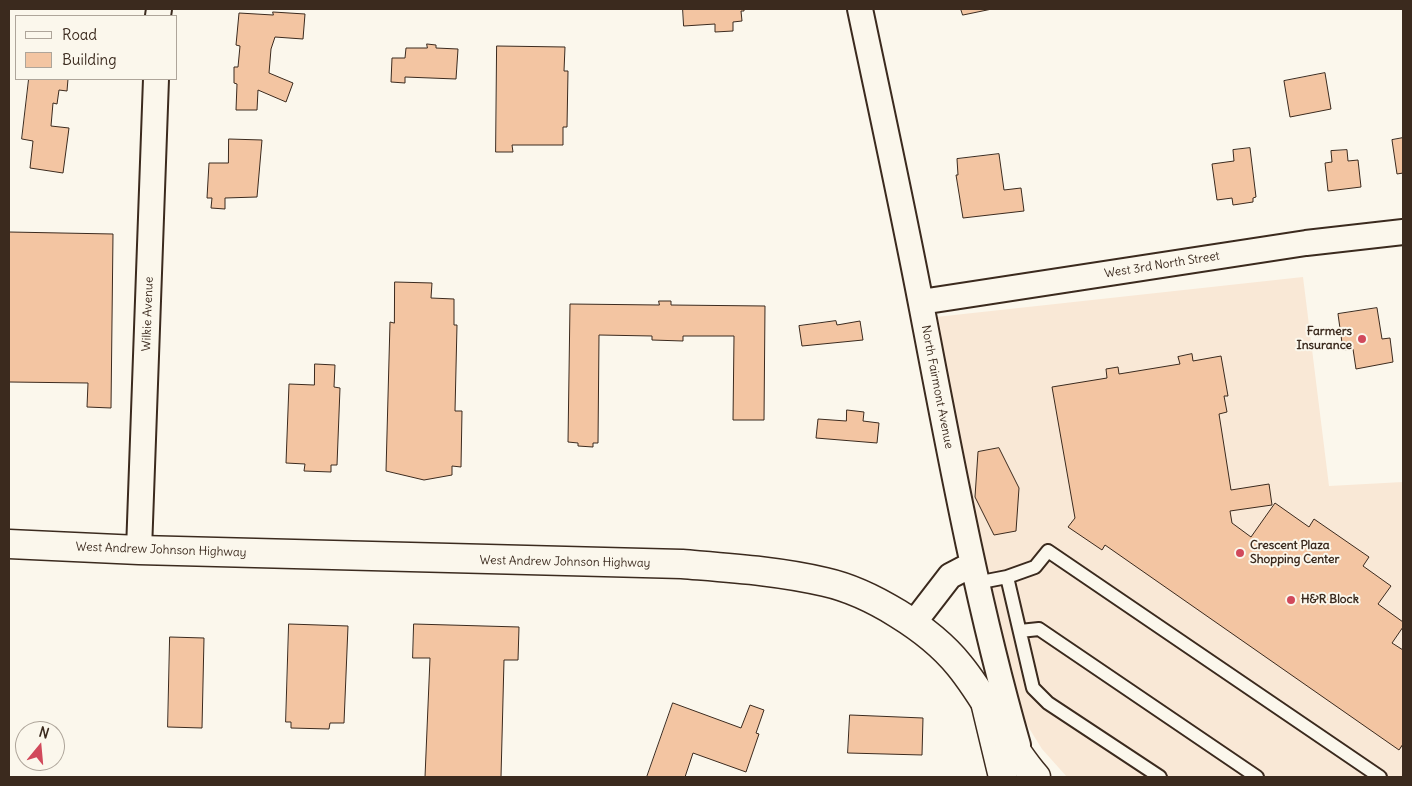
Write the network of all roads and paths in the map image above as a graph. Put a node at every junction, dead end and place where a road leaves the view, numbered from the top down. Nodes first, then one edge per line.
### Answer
1 (860, 9) edge
2 (156, 80) edge
3 (1403, 232) edge
4 (921, 302) junction
5 (9, 544) edge
6 (139, 550) junction
7 (974, 574) junction
8 (1007, 577) junction
9 (914, 624) junction
10 (1020, 631) junction
11 (1020, 772) edge
12 (1160, 777) edge
13 (1257, 777) edge
14 (1380, 777) edge

1 - 4 street, North Fairmont Avenue
2 - 6 street, Wilkie Avenue
3 - 4 street, West 3rd North Street
4 - 7 street, North Fairmont Avenue
5 - 6 main road, West Andrew Johnson Highway
6 - 9 main road, West Andrew Johnson Highway
7 - 8 lane
7 - 9 street
7 - 11 street, North Fairmont Avenue
8 - 10 lane
8 - 14 lane
9 - 11 main road, West Andrew Johnson Highway
10 - 12 lane
10 - 13 lane

